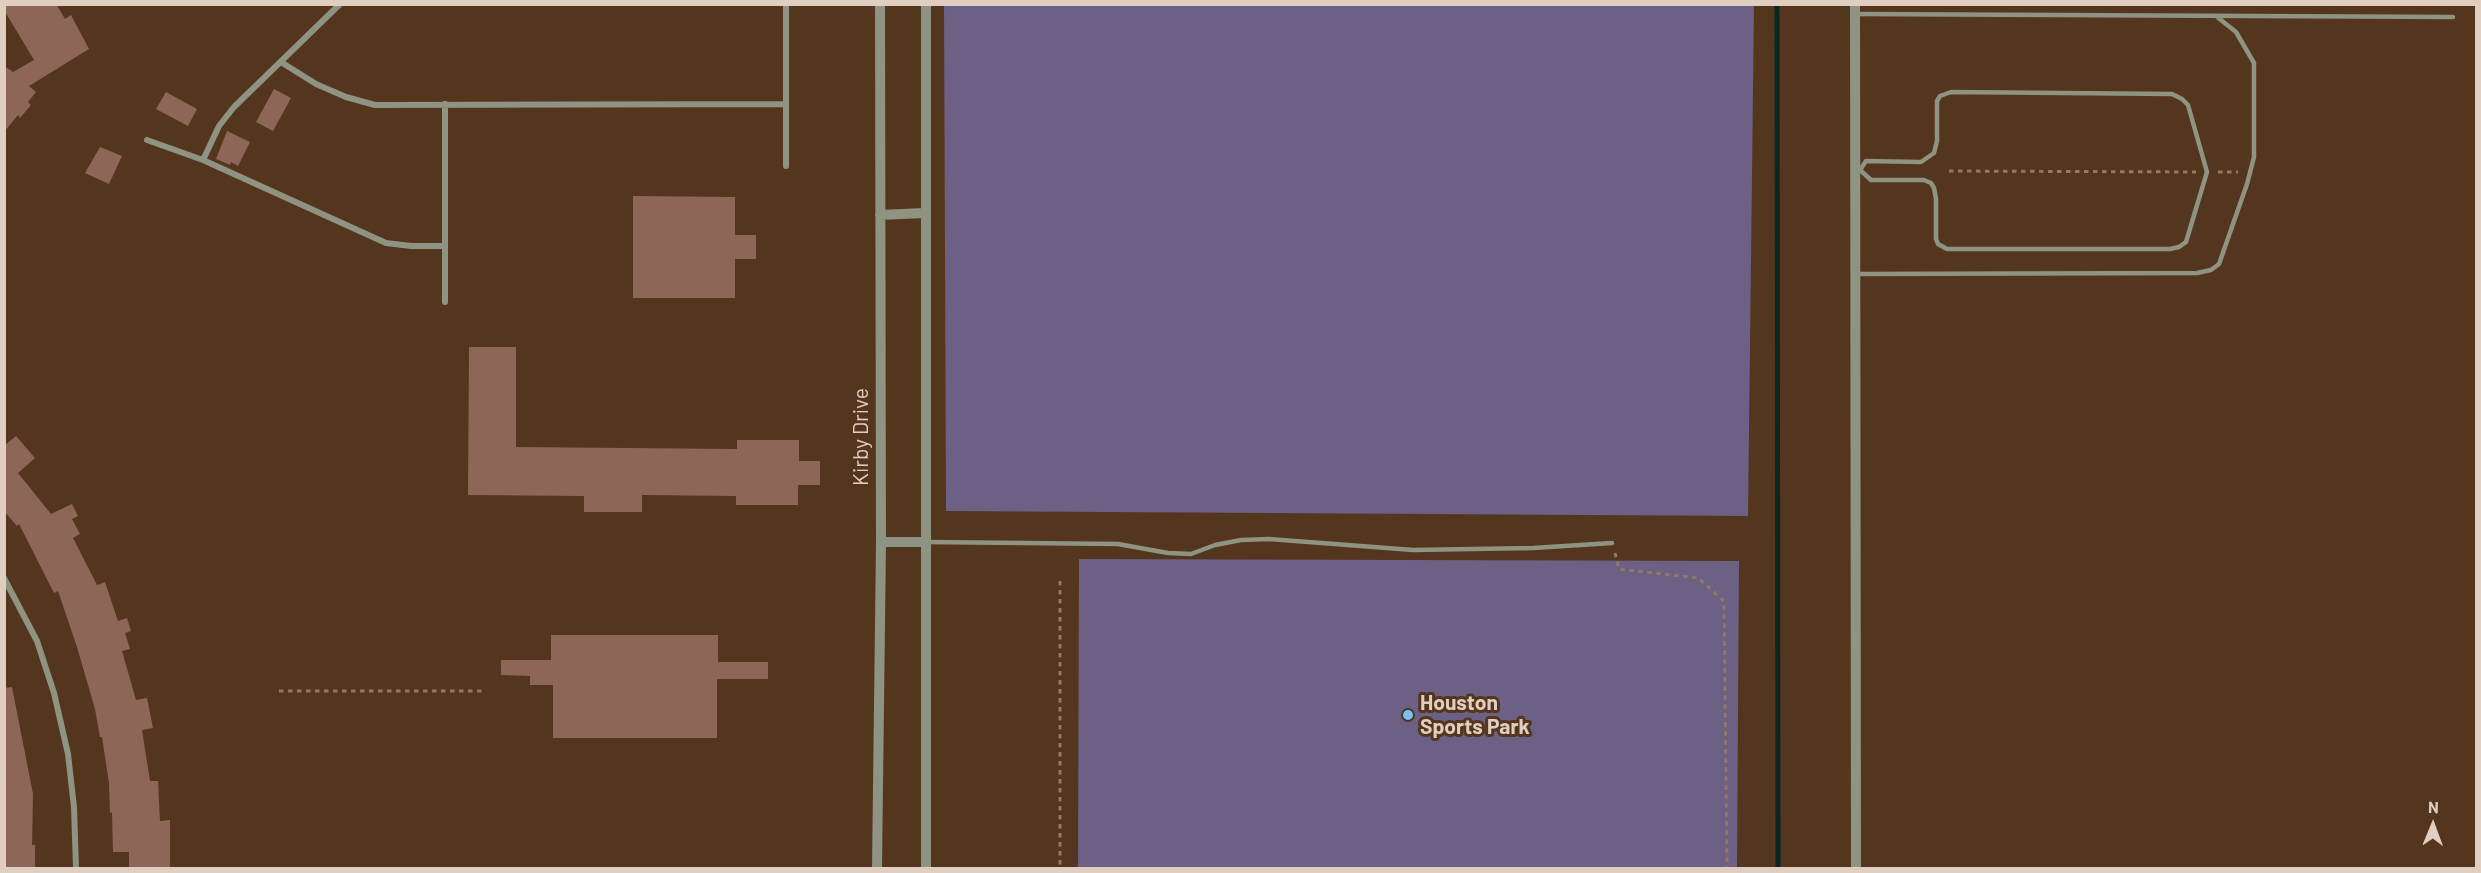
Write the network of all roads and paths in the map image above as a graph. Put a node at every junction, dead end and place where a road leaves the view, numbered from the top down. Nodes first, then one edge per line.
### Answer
1 (340, 4) edge
2 (786, 4) edge
3 (880, 4) edge
4 (926, 4) edge
5 (1855, 9) edge
6 (2216, 16) junction
7 (2453, 17) dead end
8 (281, 62) junction
9 (445, 104) junction
10 (786, 104) junction
11 (147, 140) dead end
12 (203, 160) junction
13 (786, 166) dead end
14 (1858, 170) junction
15 (1949, 171) dead end
16 (2207, 172) junction
17 (2251, 172) junction
18 (924, 213) junction
19 (880, 214) junction
20 (444, 246) junction
21 (1855, 274) junction
22 (445, 302) dead end
23 (880, 542) junction
24 (925, 542) junction
25 (1612, 543) joint
26 (4, 578) edge
27 (1060, 581) dead end
28 (279, 691) dead end
29 (486, 692) dead end
30 (76, 868) edge
31 (878, 868) edge
32 (926, 868) edge
33 (1060, 868) edge
34 (1727, 868) edge
35 (1856, 868) edge

1 - 8 street
2 - 10 street
3 - 19 street, Kirby Drive
4 - 18 street
5 - 6 lane
5 - 14 street
6 - 7 lane
6 - 17 lane
8 - 9 street
8 - 12 street
9 - 10 street
9 - 20 street
10 - 13 street
11 - 12 street
12 - 20 street
14 - 16 lane
14 - 16 lane
14 - 21 street
15 - 16 path
16 - 17 path
17 - 21 lane
18 - 19 street
18 - 24 street
19 - 23 street, Kirby Drive
20 - 22 street
21 - 35 street
23 - 24 street
23 - 31 street, Kirby Drive
24 - 25 lane
24 - 32 street
25 - 34 path
26 - 30 street
27 - 33 path
28 - 29 path

